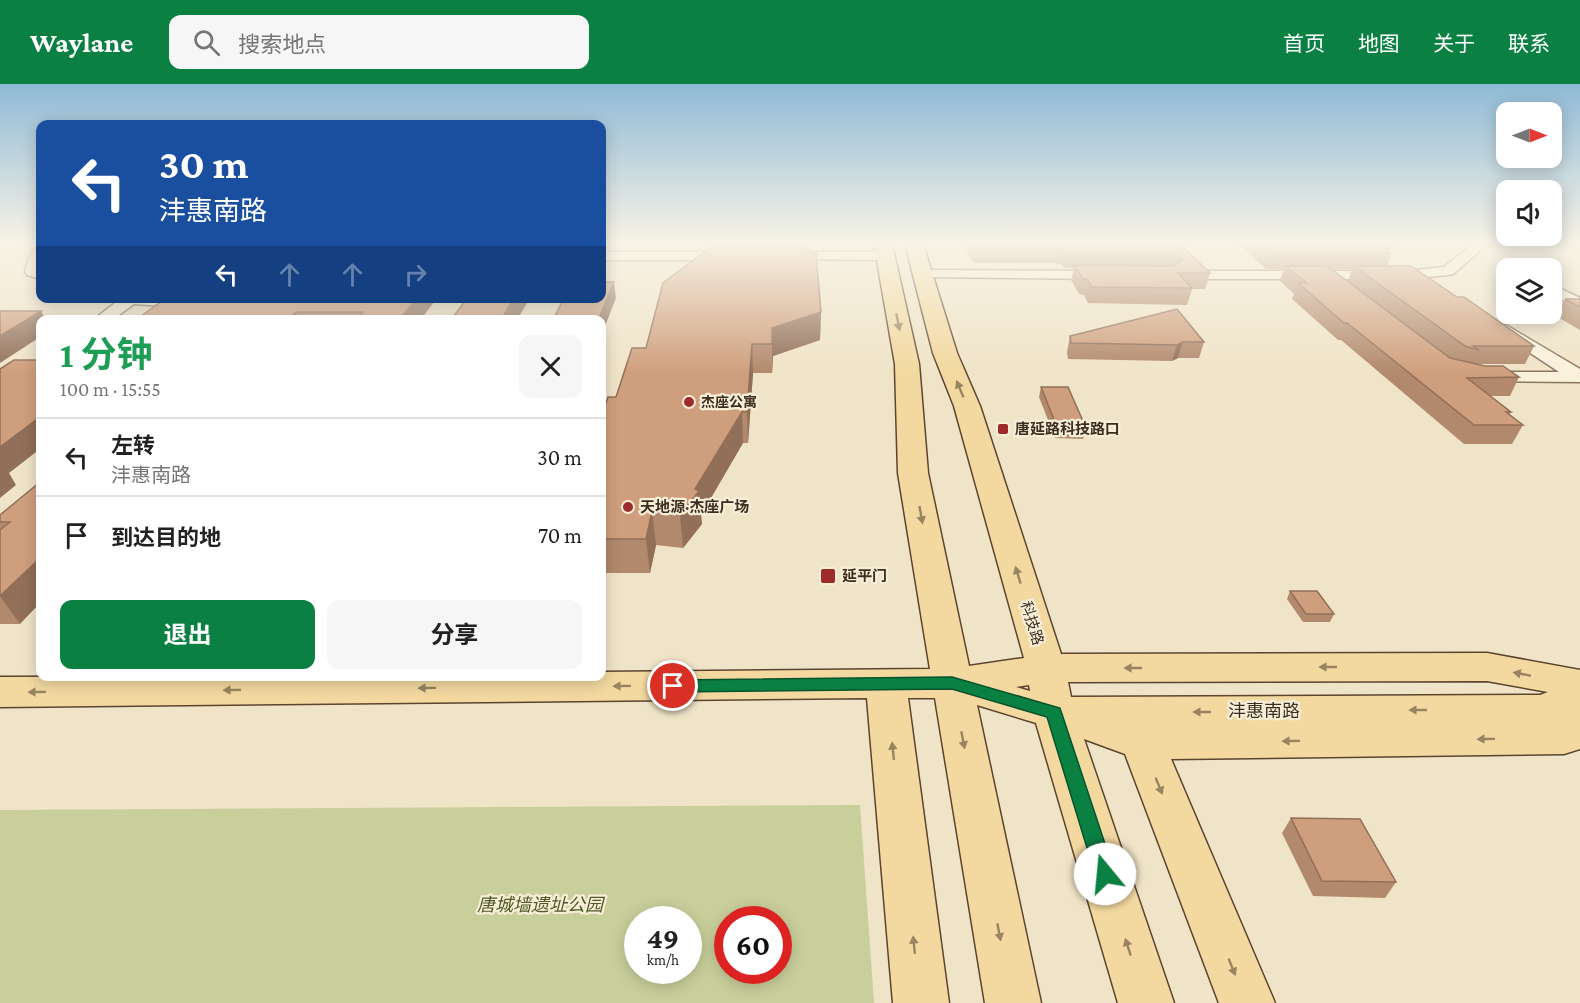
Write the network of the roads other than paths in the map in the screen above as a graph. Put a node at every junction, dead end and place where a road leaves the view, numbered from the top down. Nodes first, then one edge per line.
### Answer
1 (891, 287) edge
2 (927, 287) edge
3 (1340, 287) edge
4 (1346, 292) edge
5 (1562, 294) edge
6 (118, 303) edge
7 (1580, 304) edge
8 (106, 315) edge
9 (1491, 320) edge
10 (1466, 375) edge
11 (1580, 377) edge
12 (1046, 668) junction
13 (952, 683) junction
14 (886, 684) junction
15 (1580, 684) edge
16 (0, 692) edge
17 (1580, 699) edge
18 (1054, 713) junction
19 (1580, 723) edge
20 (1136, 727) junction
21 (921, 1003) edge
22 (1013, 1003) edge
23 (1146, 1003) edge
24 (1247, 1003) edge

1 -> 13 main road
12 -> 2 main road, 科技路
3 - 4 street
5 - 7 street
6 - 8 street
9 - 11 street
10 - 11 street
12 - 13 main road
15 -> 12 main road
12 - 18 main road, 科技路
13 - 14 main road
13 - 18 main road
13 -> 22 main road
14 -> 16 main road
21 -> 14 main road
17 -> 20 main road, 沣惠南路
18 - 20 main road
23 -> 18 main road, 科技路
19 -> 20 main road
20 -> 24 main road

